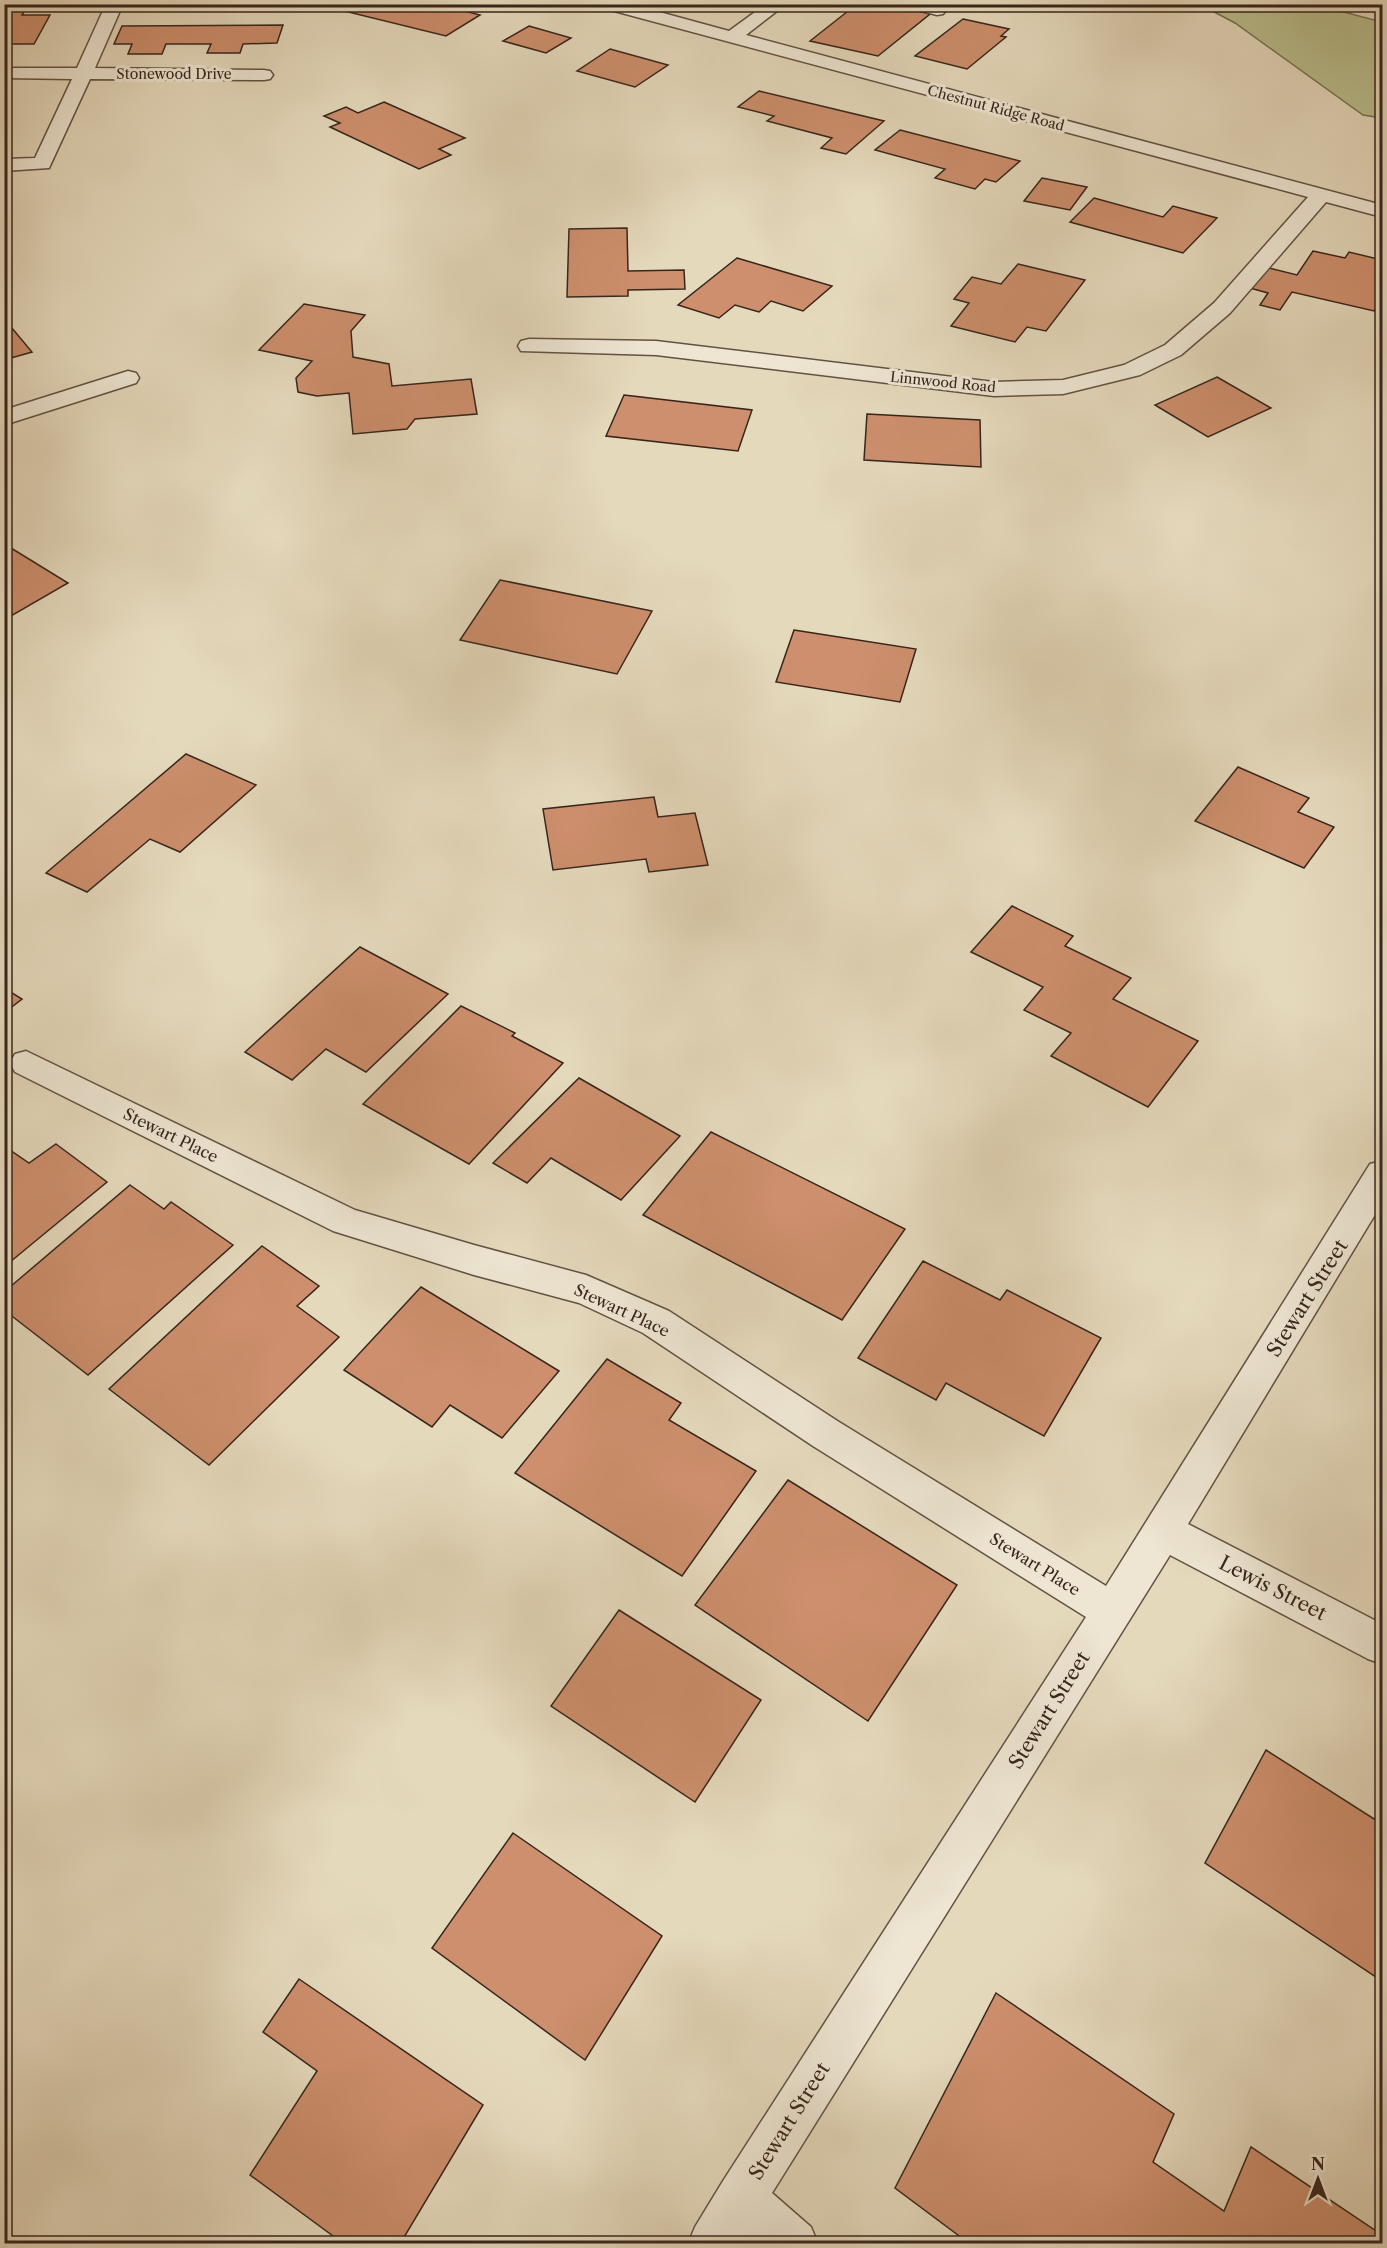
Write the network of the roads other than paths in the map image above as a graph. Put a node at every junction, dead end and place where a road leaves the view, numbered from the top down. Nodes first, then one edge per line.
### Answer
1 (115, 4) edge
2 (609, 4) edge
3 (778, 4) edge
4 (916, 4) edge
5 (937, 10) dead end
6 (732, 37) junction
7 (4, 73) edge
8 (84, 73) junction
9 (264, 75) dead end
10 (4, 165) edge
11 (1321, 195) junction
12 (1383, 211) edge
13 (529, 346) dead end
14 (128, 378) dead end
15 (4, 418) edge
16 (26, 1063) dead end
17 (1383, 1174) edge
18 (1163, 1531) junction
19 (1111, 1611) junction
20 (1383, 1644) edge
21 (740, 2198) junction
22 (712, 2244) edge
23 (794, 2244) edge

1 - 8 street
2 - 6 street, Chestnut Ridge Road
3 - 6 street
4 - 5 street
6 - 11 street, Chestnut Ridge Road
7 - 8 street, Stonewood Drive
8 - 9 street, Stonewood Drive
8 - 10 street
11 - 12 street, Chestnut Ridge Road
11 - 13 street, Linnwood Road
14 - 15 street
16 - 19 street, Stewart Place
17 - 18 street, Stewart Street
18 - 19 street, Stewart Street
18 - 20 street, Lewis Street
19 - 21 street, Stewart Street
21 - 22 street, Stewart Street
21 - 23 street

